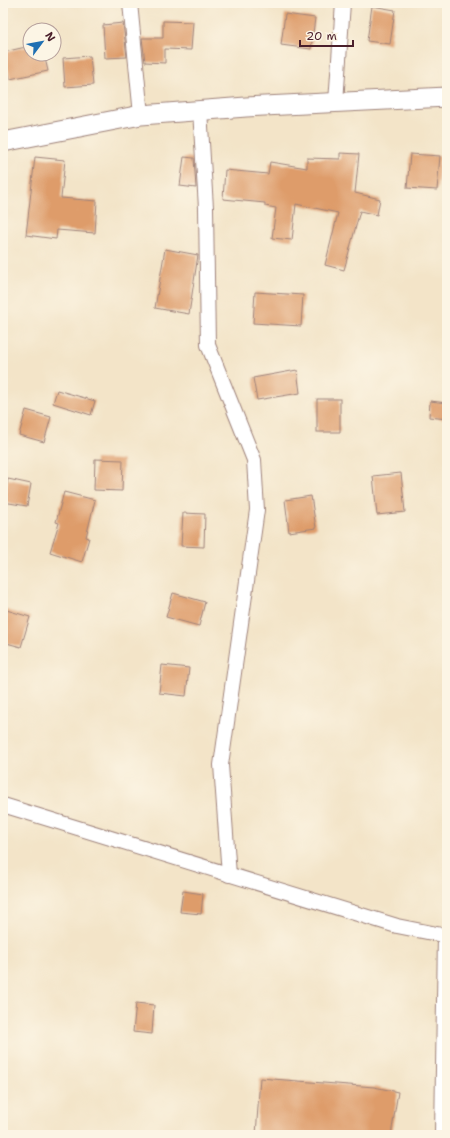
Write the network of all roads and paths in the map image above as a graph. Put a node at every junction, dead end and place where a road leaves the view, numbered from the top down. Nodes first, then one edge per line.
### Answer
1 (130, 3) edge
2 (343, 3) edge
3 (447, 98) edge
4 (336, 102) junction
5 (200, 110) junction
6 (141, 115) junction
7 (3, 142) edge
8 (3, 805) edge
9 (229, 875) junction
10 (446, 935) edge
11 (442, 1135) edge

1 - 6 street
2 - 4 street
3 - 4 main road
4 - 5 main road
5 - 6 main road
5 - 9 street
6 - 7 main road
8 - 9 street
9 - 10 street
10 - 11 street

